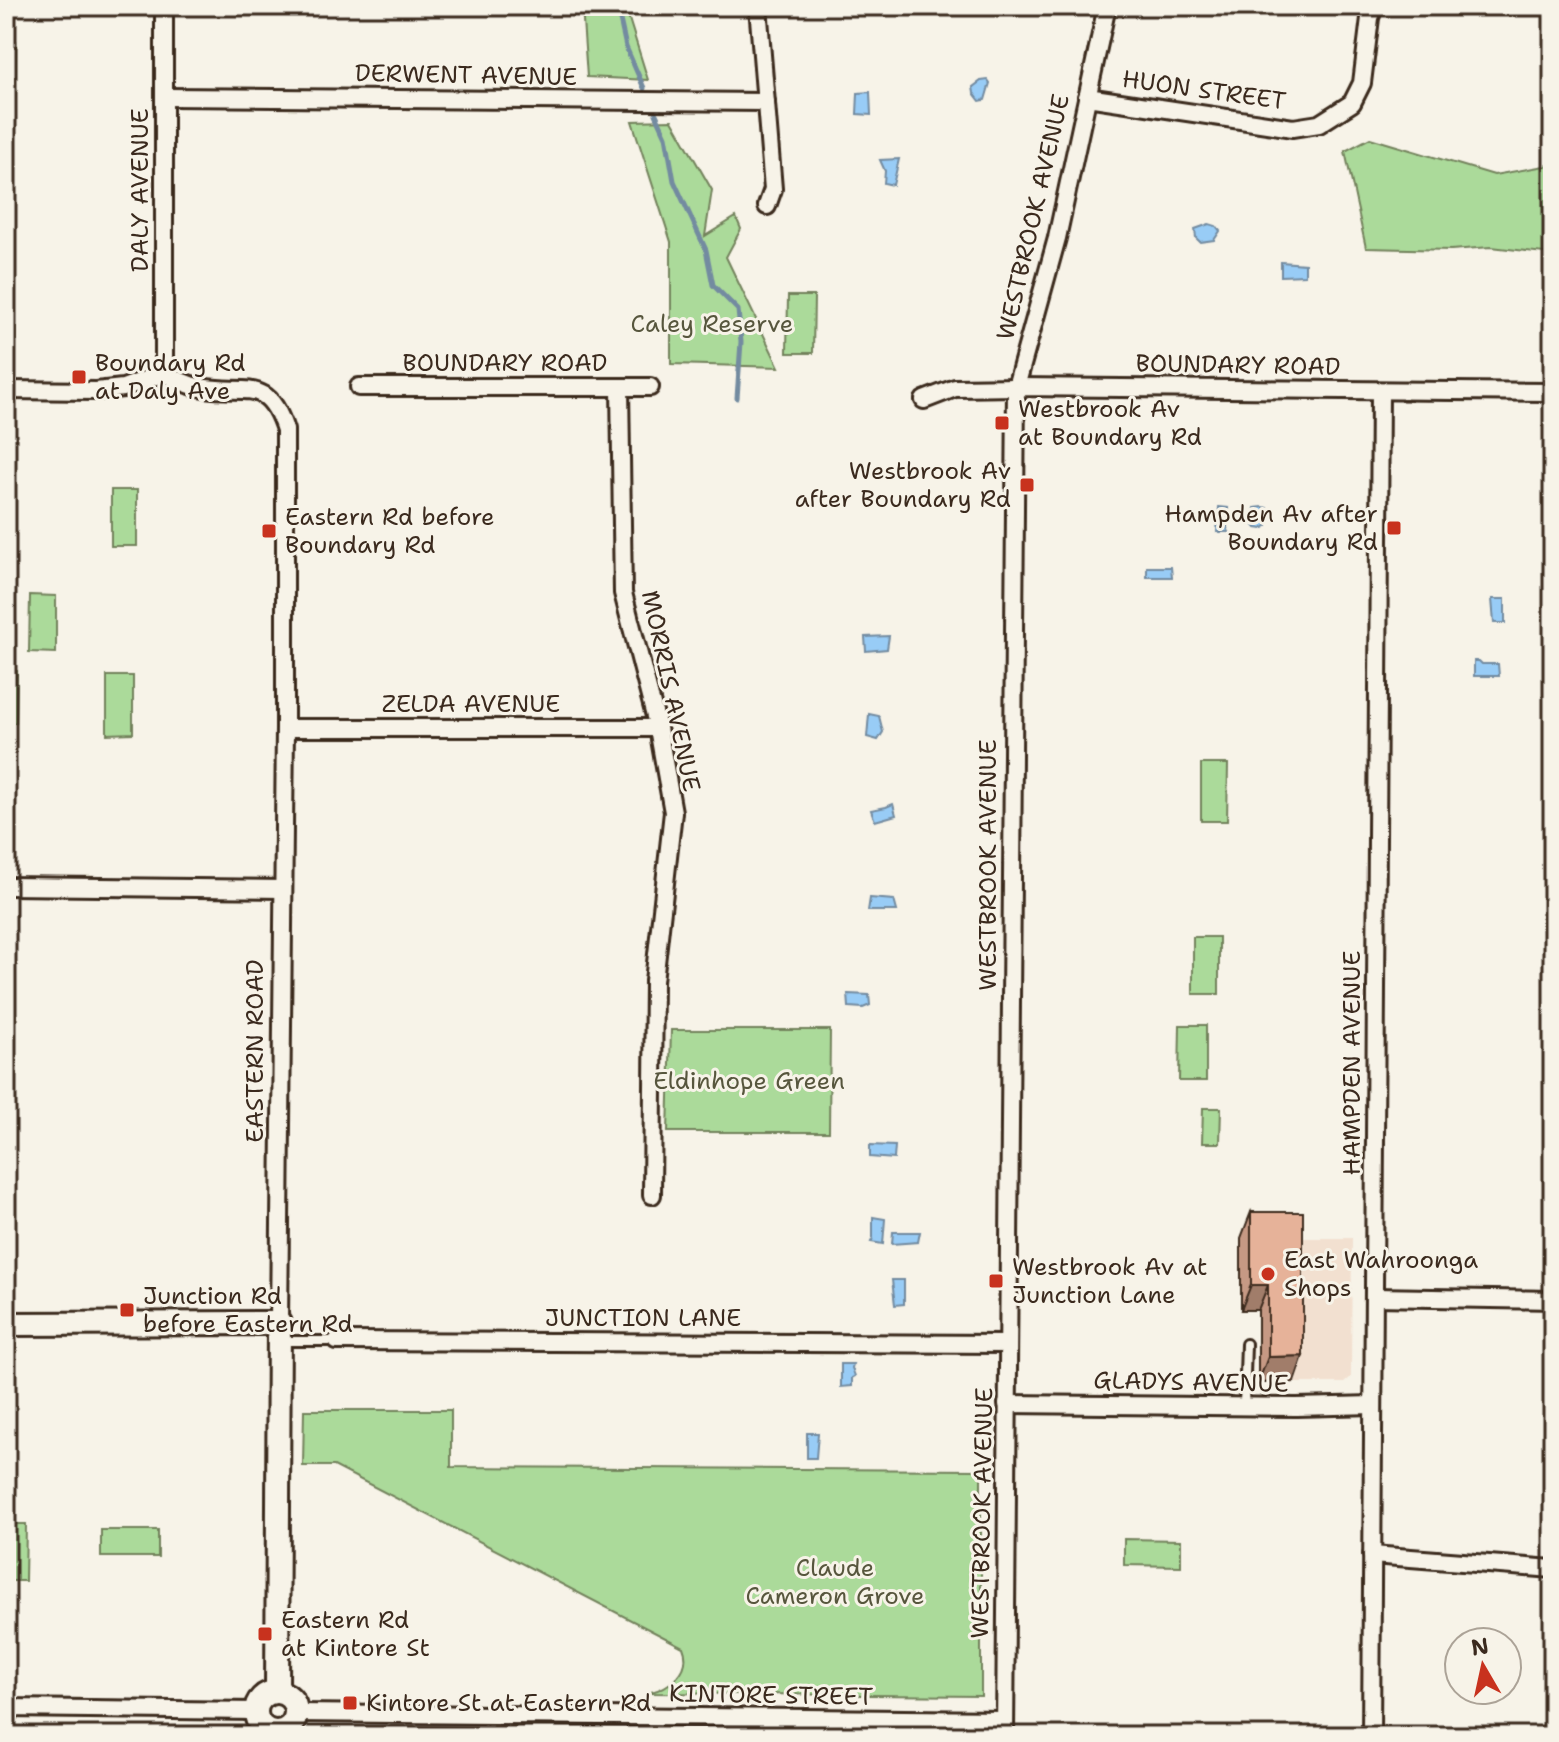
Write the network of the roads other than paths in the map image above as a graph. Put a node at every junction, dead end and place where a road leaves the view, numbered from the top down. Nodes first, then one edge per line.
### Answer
1 (164, 6) edge
2 (758, 6) edge
3 (1107, 6) edge
4 (1374, 6) edge
5 (165, 97) junction
6 (1087, 97) junction
7 (766, 102) junction
8 (767, 206) dead end
9 (164, 373) junction
10 (359, 387) dead end
11 (620, 387) junction
12 (650, 387) dead end
13 (1016, 387) junction
14 (6, 390) edge
15 (1380, 391) junction
16 (1553, 392) edge
17 (924, 400) dead end
18 (285, 728) junction
19 (658, 728) junction
20 (6, 886) edge
21 (282, 889) junction
22 (652, 1195) dead end
23 (1374, 1297) junction
24 (1553, 1300) edge
25 (6, 1324) edge
26 (279, 1332) junction
27 (337, 1341) joint
28 (1008, 1344) junction
29 (1246, 1344) dead end
30 (1007, 1404) junction
31 (1373, 1405) junction
32 (1244, 1406) junction
33 (1372, 1555) junction
34 (1500, 1564) junction
35 (1553, 1569) edge
36 (1553, 1579) edge
37 (277, 1692) junction
38 (6, 1708) edge
39 (256, 1711) junction
40 (296, 1713) junction
41 (1005, 1728) edge
42 (276, 1734) edge
43 (1371, 1736) edge

1 - 5 street, DALY AVENUE
2 - 7 street
3 - 6 street, WESTBROOK AVENUE
4 - 6 street, HUON STREET
5 - 7 street, DERWENT AVENUE
5 - 9 street, DALY AVENUE
6 - 13 street, WESTBROOK AVENUE
7 - 8 street
9 - 14 street
9 - 18 street, EASTERN ROAD
10 - 11 street, BOUNDARY ROAD
11 - 12 street, BOUNDARY ROAD
11 - 19 street, MORRIS AVENUE
13 - 15 street, BOUNDARY ROAD
13 - 17 street, BOUNDARY ROAD
13 - 28 street, WESTBROOK AVENUE
15 - 16 street, BOUNDARY ROAD
15 - 23 street, HAMPDEN AVENUE
18 - 19 street, ZELDA AVENUE
18 - 21 street, EASTERN ROAD
19 - 22 street, MORRIS AVENUE
20 - 21 street
21 - 26 street, EASTERN ROAD
23 - 24 street
23 - 31 street, HAMPDEN AVENUE
25 - 26 main road
26 - 27 lane, JUNCTION LANE
26 - 37 main road, EASTERN ROAD
27 - 28 street, JUNCTION LANE
28 - 30 street, WESTBROOK AVENUE
29 - 32 lane
30 - 32 street, GLADYS AVENUE
30 - 41 street, WESTBROOK AVENUE
31 - 32 street, GLADYS AVENUE
31 - 33 street, HAMPDEN AVENUE
33 - 34 street
33 - 43 street, HAMPDEN AVENUE
34 - 35 street
34 - 36 street
37 - 39 main road
37 - 40 main road
38 - 39 street
39 - 42 main road
40 - 41 street, KINTORE STREET
40 - 42 main road

